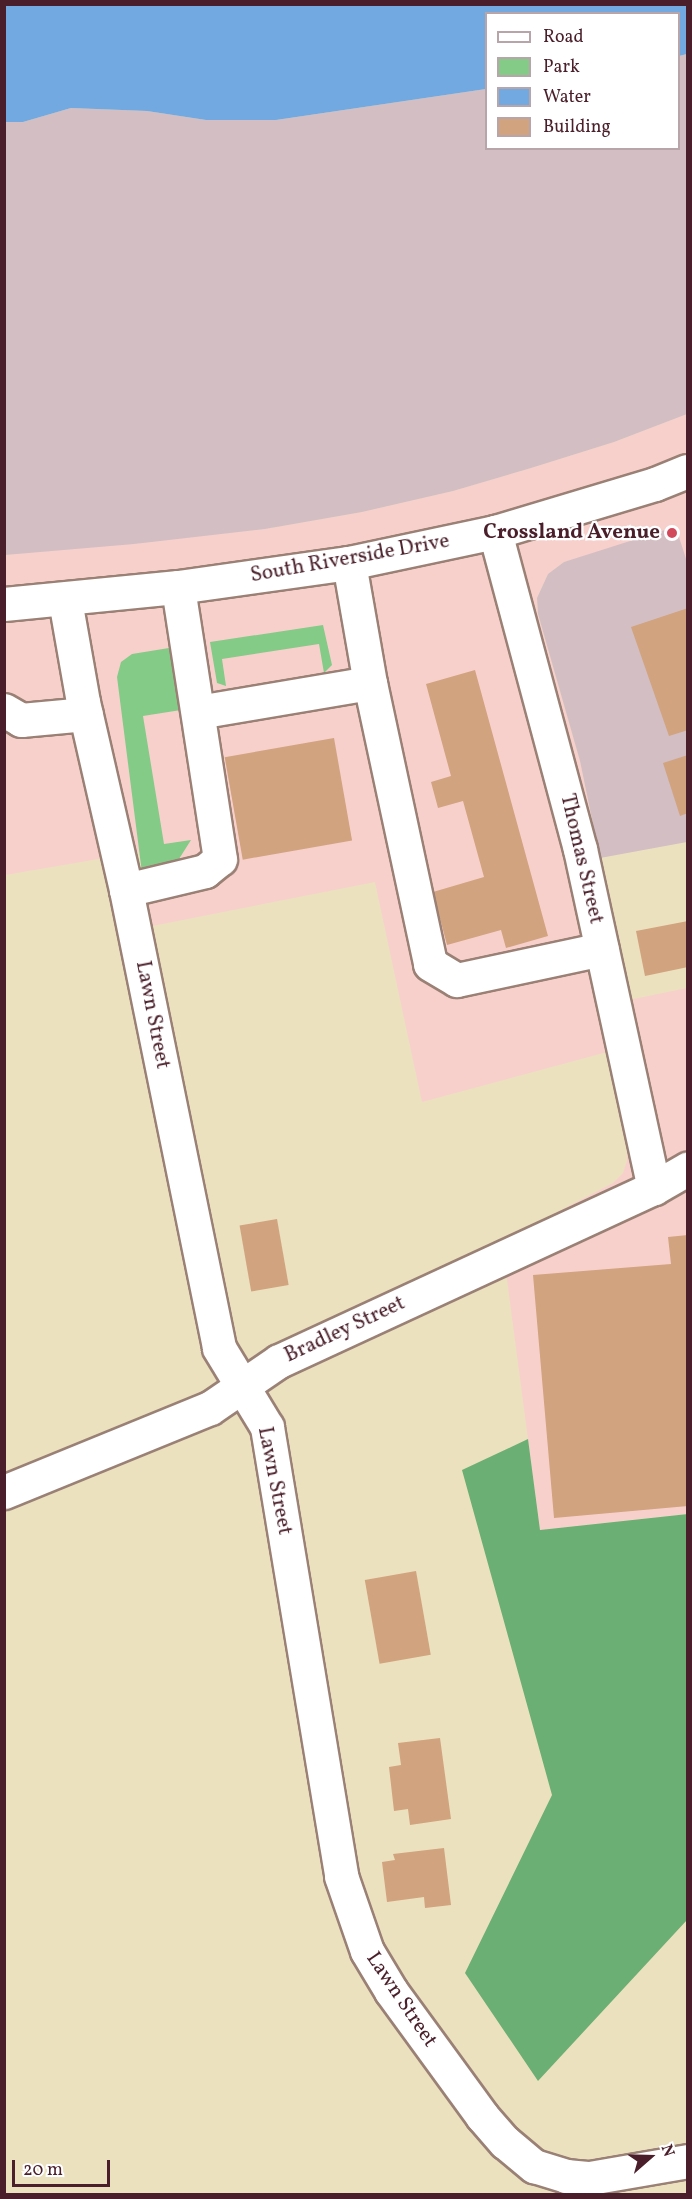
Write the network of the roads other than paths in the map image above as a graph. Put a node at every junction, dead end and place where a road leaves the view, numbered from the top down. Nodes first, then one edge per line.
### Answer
1 (687, 471) edge
2 (495, 532) junction
3 (349, 563) junction
4 (178, 587) junction
5 (65, 600) junction
6 (4, 604) edge
7 (370, 683) junction
8 (4, 710) edge
9 (198, 712) junction
10 (86, 714) junction
11 (126, 890) junction
12 (602, 949) junction
13 (687, 1168) edge
14 (654, 1188) junction
15 (243, 1385) junction
16 (4, 1492) edge
17 (687, 2161) edge

1 - 2 main road, South Riverside Drive
2 - 3 main road, South Riverside Drive
2 - 12 main road, Thomas Street
3 - 4 main road, South Riverside Drive
3 - 7 main road
4 - 5 main road, South Riverside Drive
4 - 9 main road
5 - 6 main road, South Riverside Drive
5 - 10 main road, Lawn Street
7 - 9 main road
7 - 12 main road
8 - 10 main road
9 - 11 main road
10 - 11 main road, Lawn Street
11 - 15 main road, Lawn Street
12 - 14 main road, Thomas Street
13 - 14 main road, Bradley Street
14 - 15 main road, Bradley Street
15 - 16 main road, Bradley Street
15 - 17 main road, Lawn Street

